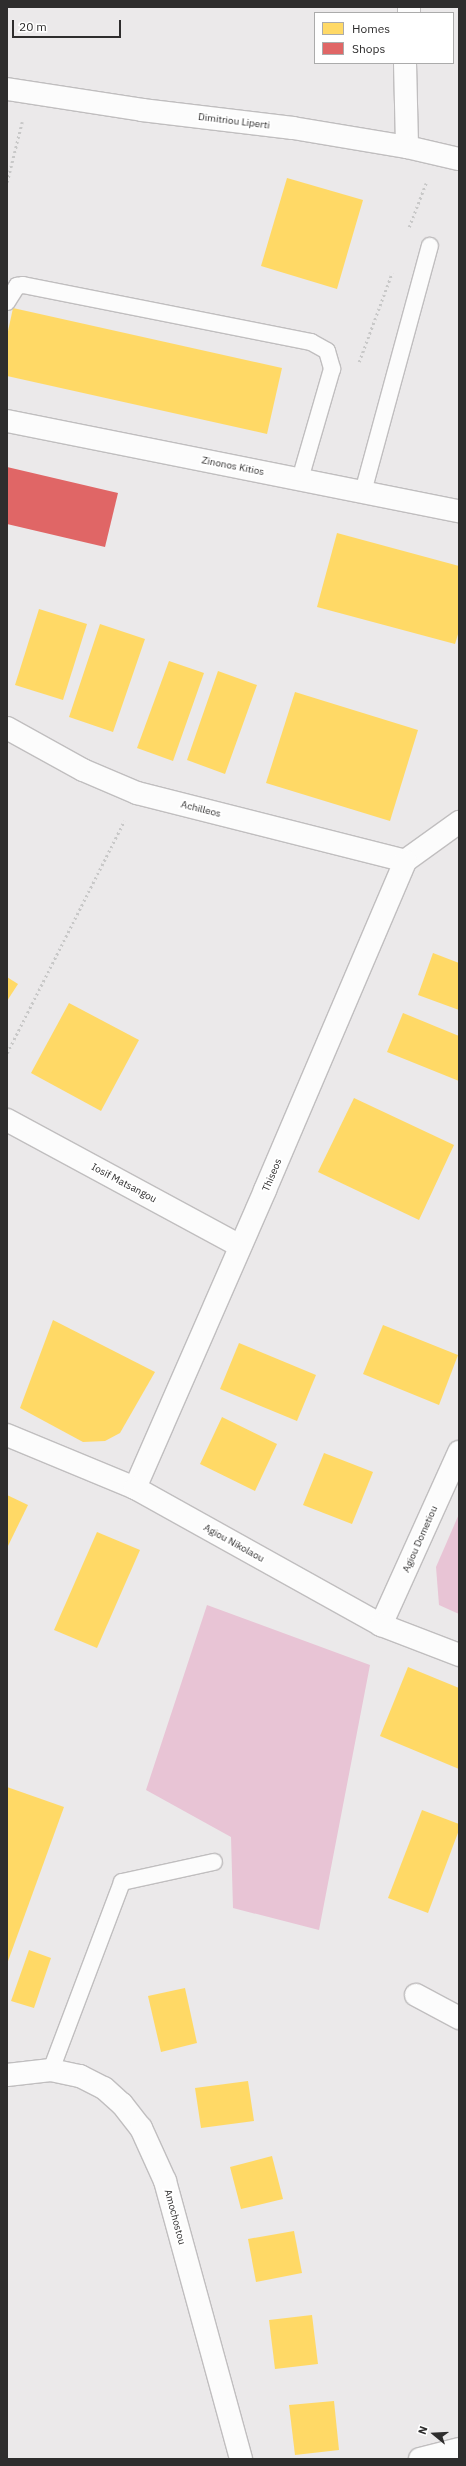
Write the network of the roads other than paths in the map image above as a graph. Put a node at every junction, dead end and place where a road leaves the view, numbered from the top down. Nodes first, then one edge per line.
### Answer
1 (405, 64) edge
2 (7, 89) edge
3 (407, 147) junction
4 (459, 159) edge
5 (430, 246) dead end
6 (7, 302) edge
7 (7, 421) edge
8 (300, 480) junction
9 (363, 492) junction
10 (459, 511) edge
11 (7, 728) edge
12 (459, 822) edge
13 (405, 861) junction
14 (7, 1120) edge
15 (240, 1246) junction
16 (7, 1435) edge
17 (459, 1452) edge
18 (135, 1488) junction
19 (381, 1625) junction
20 (459, 1655) edge
21 (214, 1862) dead end
22 (416, 1995) dead end
23 (459, 2018) edge
24 (51, 2070) junction
25 (7, 2075) edge
26 (459, 2449) edge
27 (241, 2459) edge
28 (420, 2459) edge

1 - 3 street
2 - 3 street, Dimitriou Liperti
3 - 4 street, Dimitriou Liperti
5 - 9 lane
6 - 8 lane
7 - 8 street, Zinonos Kitios
8 - 9 street, Zinonos Kitios
9 - 10 street, Zinonos Kitios
11 - 13 street, Achilleos
12 - 13 street
13 - 15 street, Thiseos
14 - 15 street, Iosif Matsangou
15 - 18 street, Thiseos
16 - 18 street, Agiou Nikolaou
17 - 19 street, Agiou Dometiou
18 - 19 street, Agiou Nikolaou
19 - 20 street, Agiou Nikolaou
21 - 24 lane
22 - 23 street
24 - 25 street, Amochostou
24 - 27 street, Amochostou
26 - 28 street

